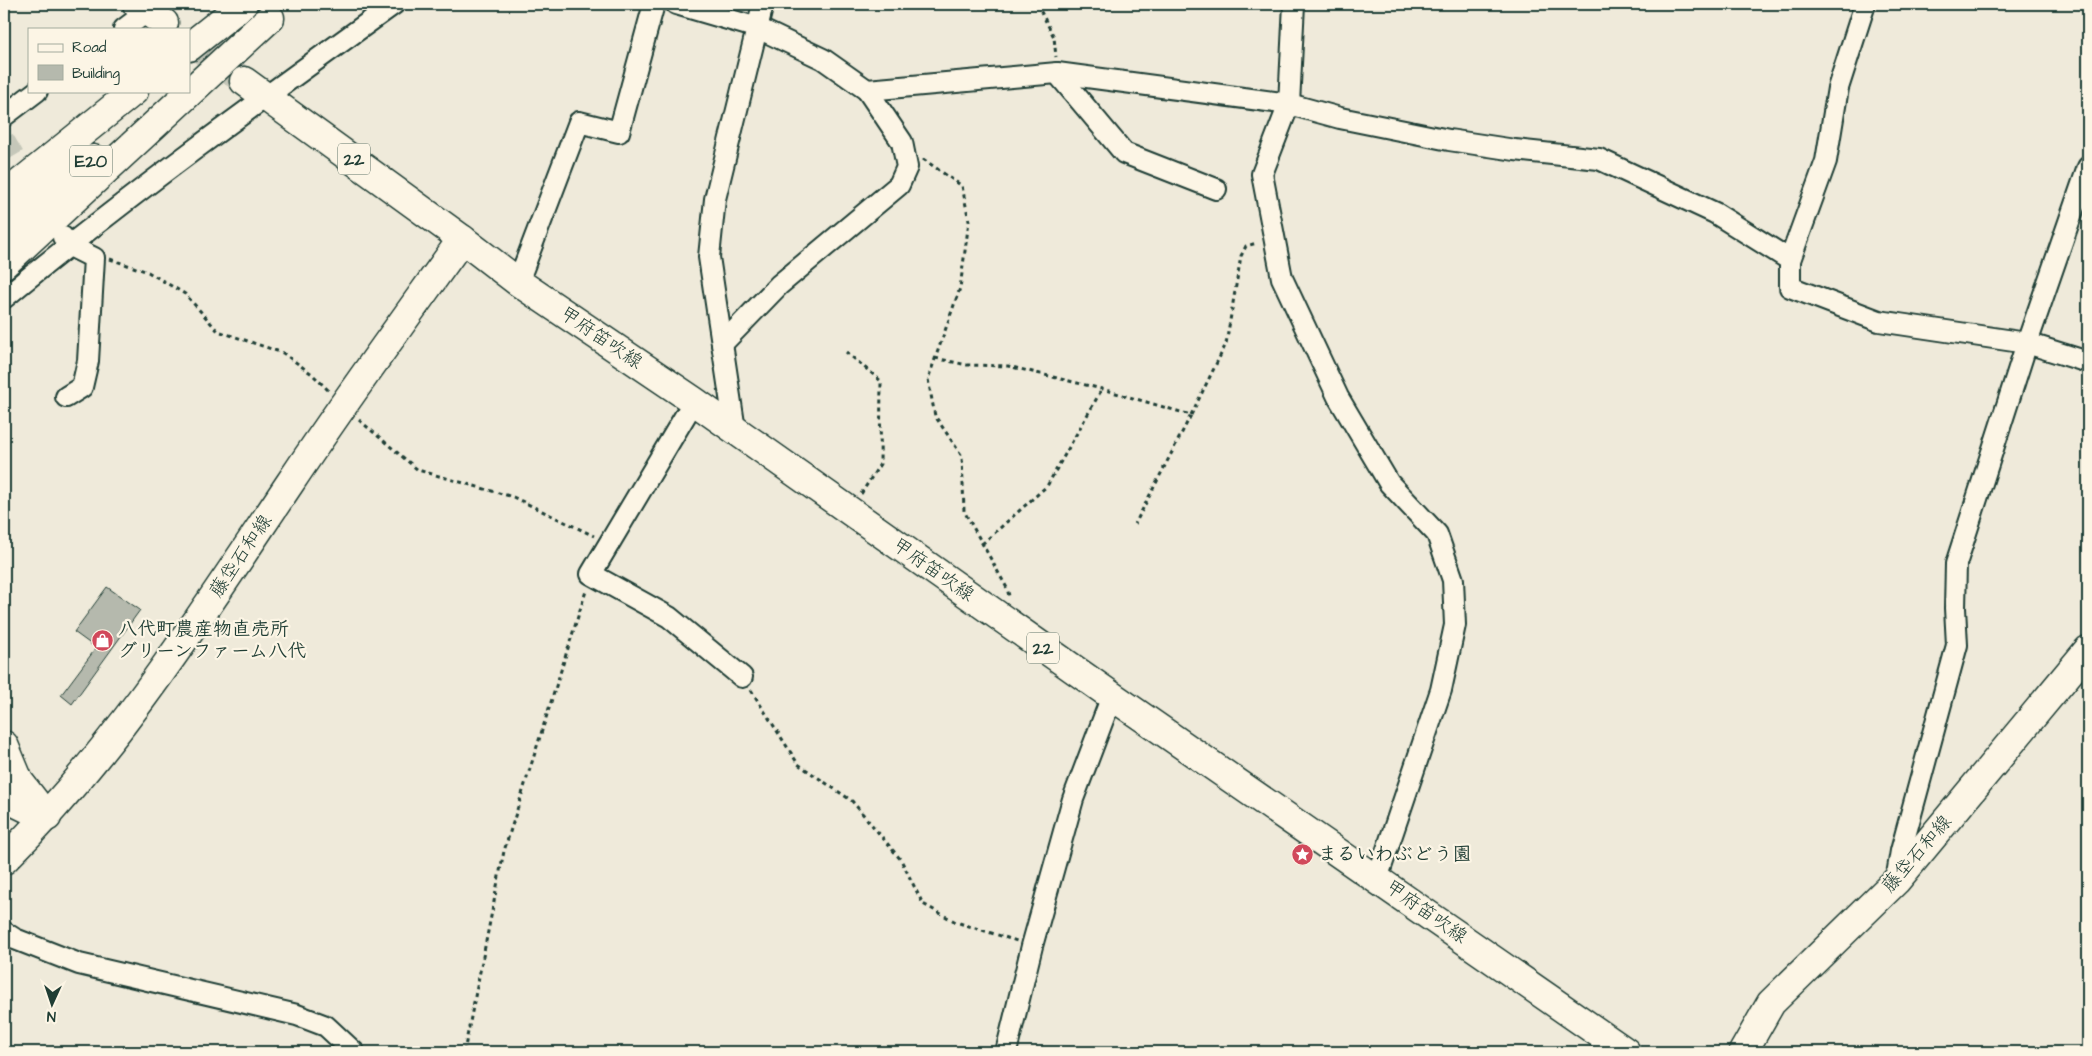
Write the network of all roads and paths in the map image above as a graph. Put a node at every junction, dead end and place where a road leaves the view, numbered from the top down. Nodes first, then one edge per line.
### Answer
1 (243, 4) edge
2 (394, 4) edge
3 (654, 4) edge
4 (676, 4) edge
5 (763, 4) edge
6 (1037, 4) edge
7 (1294, 4) edge
8 (1865, 4) edge
9 (153, 8) edge
10 (279, 11) edge
11 (125, 28) edge
12 (758, 28) junction
13 (190, 46) edge
14 (1057, 73) junction
15 (244, 81) tunnel mouth
16 (190, 82) edge
17 (867, 90) junction
18 (37, 92) edge
19 (133, 92) edge
20 (177, 92) edge
21 (266, 96) junction
22 (1289, 104) junction
23 (4, 116) edge
24 (902, 142) junction
25 (2088, 170) edge
26 (1216, 189) dead end
27 (4, 195) edge
28 (4, 230) edge
29 (1274, 238) junction
30 (462, 239) junction
31 (66, 241) junction
32 (1790, 260) junction
33 (4, 264) edge
34 (518, 282) junction
35 (4, 298) edge
36 (2026, 343) junction
37 (722, 344) junction
38 (846, 352) dead end
39 (935, 358) junction
40 (2088, 362) edge
41 (1102, 389) junction
42 (66, 397) dead end
43 (694, 401) junction
44 (1191, 415) junction
45 (735, 430) junction
46 (850, 512) junction
47 (1135, 524) dead end
48 (982, 544) junction
49 (591, 574) junction
50 (1016, 629) junction
51 (2088, 650) edge
52 (742, 676) joint
53 (1112, 696) junction
54 (4, 745) edge
55 (4, 797) edge
56 (47, 817) junction
57 (4, 860) edge
58 (1377, 879) junction
59 (1896, 881) junction
60 (4, 932) edge
61 (1032, 946) junction
62 (354, 1052) edge
63 (464, 1052) edge
64 (1006, 1052) edge
65 (1626, 1052) edge
66 (1743, 1052) edge

1 - 13 main road
2 - 21 street
3 - 34 street
4 - 12 street
5 - 12 street
6 - 14 path
7 - 22 street
8 - 32 street
9 - 11 street
10 - 16 main road
10 - 33 main road
12 - 17 street
12 - 37 street
14 - 17 street
14 - 22 street
14 - 26 street
15 - 21 main road, 甲府笛吹線 / 22
17 - 24 street
18 - 23 street
19 - 27 main road, E20
20 - 28 main road, E20
21 - 30 main road, 甲府笛吹線 / 22
21 - 31 street
22 - 29 street
22 - 32 street
24 - 37 street
24 - 39 path
25 - 36 street
29 - 44 path
29 - 58 street
30 - 34 main road, 甲府笛吹線 / 22
30 - 56 main road, 藤垈石和線
31 - 35 street
31 - 42 street
32 - 36 street
34 - 43 main road, 甲府笛吹線 / 22
36 - 40 street
36 - 59 street
37 - 45 street
38 - 46 path
39 - 41 path
39 - 48 path
41 - 44 path
41 - 48 path
43 - 45 main road, 甲府笛吹線 / 22
43 - 49 street
44 - 47 path
45 - 46 main road, 甲府笛吹線 / 22
46 - 50 main road, 甲府笛吹線 / 22
48 - 50 path
49 - 52 street
49 - 63 path
50 - 53 main road, 甲府笛吹線 / 22
51 - 59 main road, 藤垈石和線
52 - 61 path
53 - 58 main road, 甲府笛吹線 / 22
53 - 61 street
54 - 56 main road
55 - 56 main road
56 - 57 main road, 藤垈石和線
58 - 65 main road, 甲府笛吹線 / 22
59 - 66 main road, 藤垈石和線
60 - 62 street
61 - 64 street

